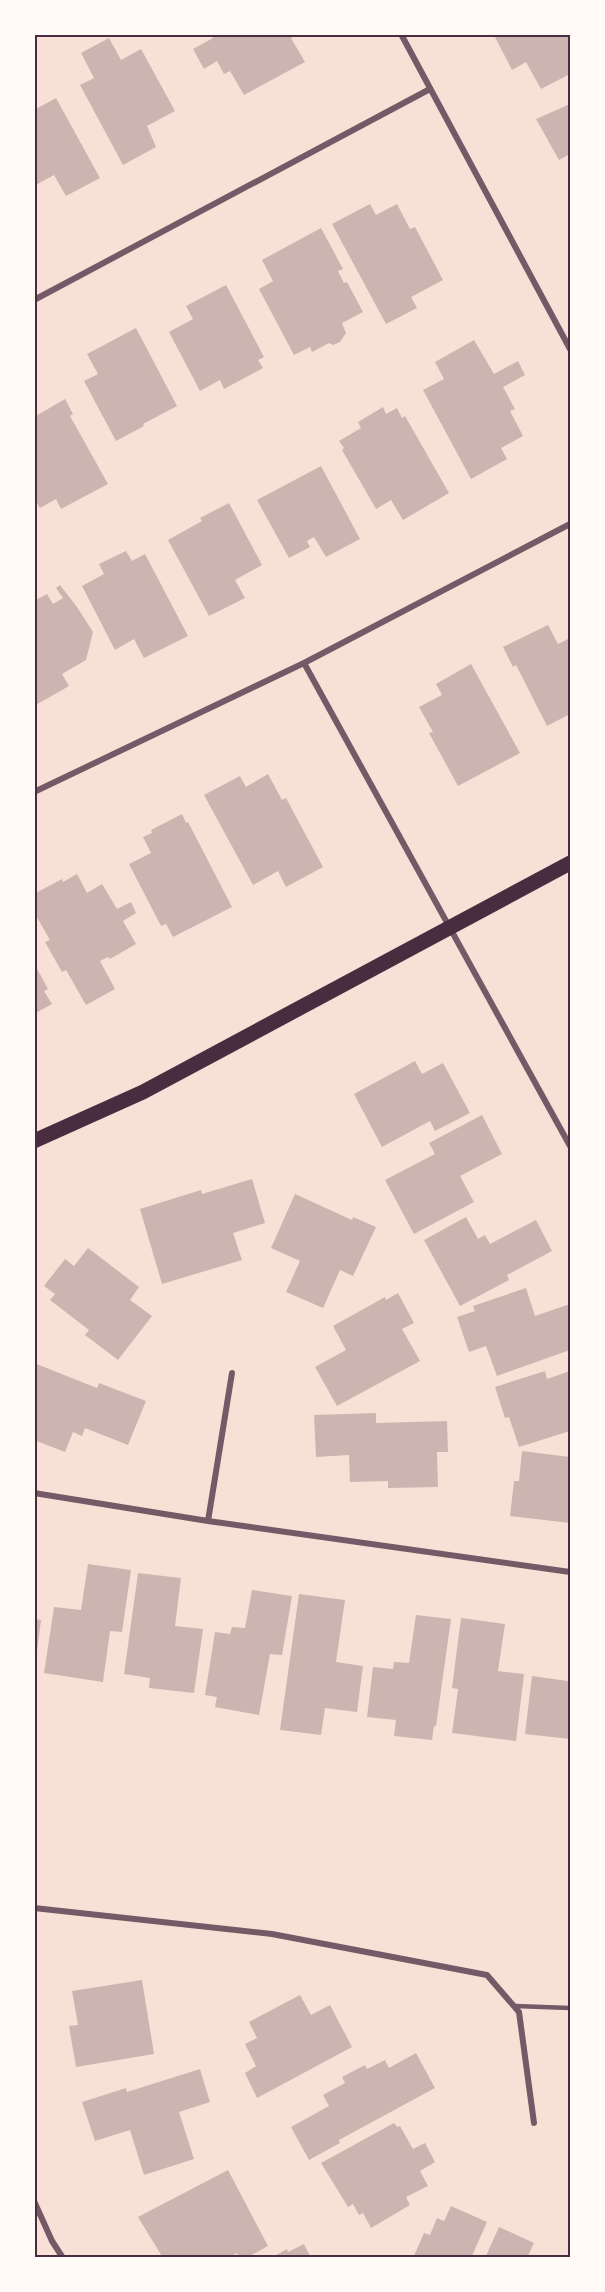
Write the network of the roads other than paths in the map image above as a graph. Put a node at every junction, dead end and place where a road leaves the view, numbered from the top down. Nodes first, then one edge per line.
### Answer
1 (401, 34) edge
2 (430, 89) junction
3 (34, 300) edge
4 (570, 349) edge
5 (570, 525) edge
6 (304, 663) junction
7 (34, 792) edge
8 (570, 863) edge
9 (451, 928) junction
10 (34, 1142) edge
11 (570, 1146) edge
12 (232, 1373) dead end
13 (34, 1493) edge
14 (208, 1521) junction
15 (570, 1572) edge
16 (34, 1908) edge
17 (515, 2006) junction
18 (570, 2008) edge
19 (534, 2123) dead end
20 (34, 2201) edge
21 (63, 2258) edge

1 - 2 street
2 - 3 street
2 - 4 street
5 - 6 street
6 - 7 street
6 - 9 street
8 - 9 main road
9 - 10 main road
9 - 11 street
12 - 14 street
13 - 14 street
14 - 15 street
16 - 17 street
17 - 18 lane
17 - 19 street
20 - 21 street

